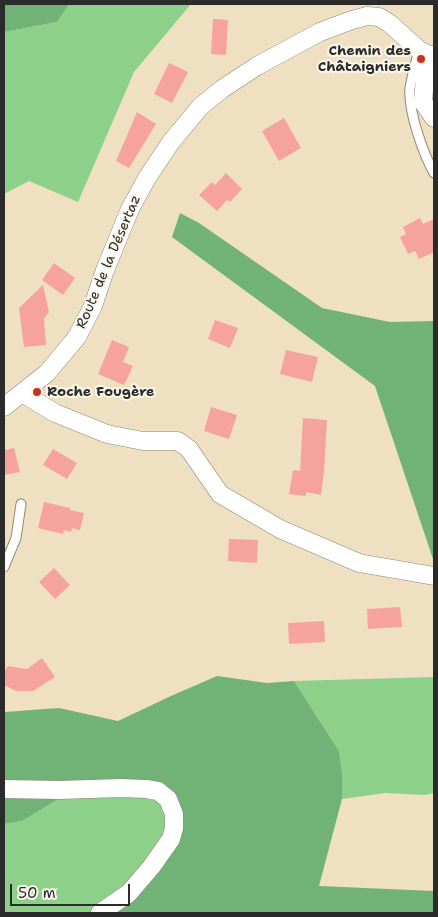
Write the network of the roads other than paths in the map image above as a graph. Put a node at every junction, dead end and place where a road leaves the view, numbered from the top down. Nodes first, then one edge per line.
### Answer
1 (427, 53) edge
2 (434, 118) edge
3 (434, 173) edge
4 (22, 393) junction
5 (4, 407) edge
6 (21, 504) dead end
7 (4, 567) edge
8 (434, 576) edge
9 (4, 789) edge
10 (100, 913) edge

1 - 2 street
1 - 3 lane
1 - 4 street, Route de la Désertaz
4 - 5 street, Route de la Désertaz
4 - 8 street
6 - 7 lane
9 - 10 street

